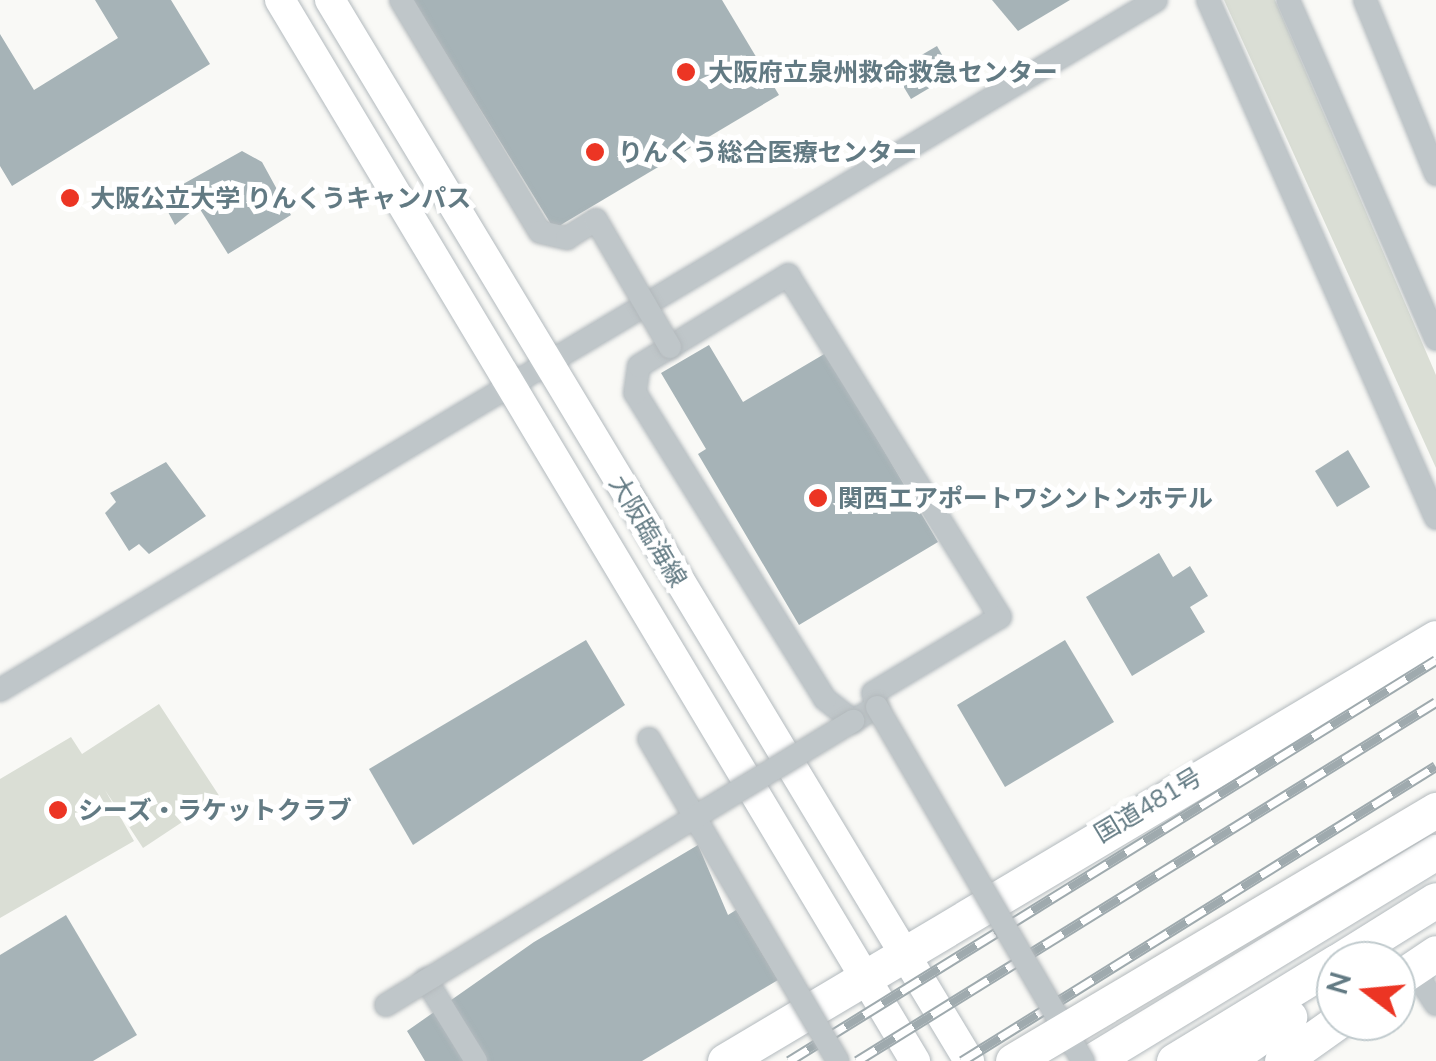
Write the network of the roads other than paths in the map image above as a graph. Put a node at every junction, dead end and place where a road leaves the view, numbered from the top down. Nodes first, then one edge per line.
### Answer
1 (280, 0) edge
2 (330, 0) edge
3 (401, 0) edge
4 (1156, 0) edge
5 (1208, 0) edge
6 (1288, 0) edge
7 (1365, 0) edge
8 (1436, 174) edge
9 (1436, 339) edge
10 (670, 347) junction
11 (547, 362) junction
12 (514, 381) junction
13 (1436, 518) edge
14 (1436, 638) edge
15 (0, 690) edge
16 (877, 707) junction
17 (854, 721) junction
18 (649, 739) dead end
19 (1436, 810) edge
20 (694, 819) junction
21 (1436, 852) edge
22 (1436, 900) edge
23 (1436, 921) edge
24 (1371, 941) edge
25 (1406, 941) edge
26 (901, 954) junction
27 (1416, 969) edge
28 (1316, 975) edge
29 (864, 977) junction
30 (426, 980) junction
31 (1316, 1000) edge
32 (1436, 1004) edge
33 (386, 1005) dead end
34 (1316, 1037) edge
35 (476, 1061) edge
36 (725, 1061) edge
37 (838, 1061) edge
38 (915, 1061) edge
39 (968, 1061) edge
40 (1012, 1061) edge
41 (1083, 1061) edge
42 (1092, 1061) edge
43 (1174, 1061) edge
44 (1225, 1061) edge
45 (1282, 1061) edge

1 - 12 main road, 大阪臨海線
2 - 11 main road, 大阪臨海線
3 - 10 street, bridge
4 - 11 street
5 - 13 street
6 - 9 street
7 - 8 street
10 - 16 street
10 - 17 street
11 - 12 street
11 - 26 main road, 大阪臨海線
12 - 15 street
12 - 29 main road, 大阪臨海線
14 - 26 highway, 国道481号
16 - 17 street, bridge
16 - 41 street, bridge
17 - 20 street, bridge
18 - 20 street, bridge
19 - 40 highway, bridge
20 - 30 street, bridge
20 - 37 street, bridge
21 - 42 highway
22 - 24 highway
23 - 25 highway
26 - 29 highway, 国道481号
26 - 39 main road, 大阪臨海線
27 - 32 street
28 - 43 highway
29 - 36 highway, 国道481号
29 - 38 main road, 大阪臨海線
30 - 33 street, bridge
30 - 35 street
31 - 44 highway
34 - 45 highway

